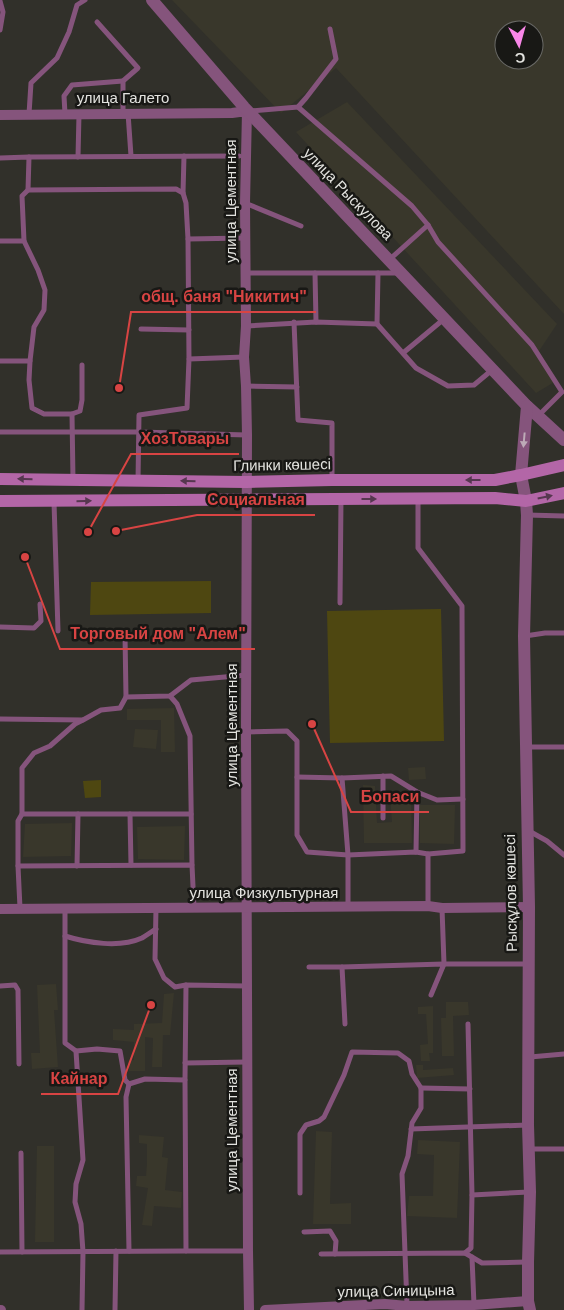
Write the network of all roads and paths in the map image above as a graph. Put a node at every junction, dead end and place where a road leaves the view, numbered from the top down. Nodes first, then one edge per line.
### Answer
1 (85, 0) edge
2 (152, 0) edge
3 (0, 1) edge
4 (98, 22) dead end
5 (330, 29) dead end
6 (0, 30) edge
7 (123, 81) junction
8 (298, 107) junction
9 (247, 111) junction
10 (126, 113) junction
11 (29, 114) junction
12 (65, 114) junction
13 (79, 114) junction
14 (0, 115) edge
15 (131, 156) junction
16 (184, 156) junction
17 (239, 156) dead end
18 (78, 157) junction
19 (0, 158) edge
20 (28, 158) junction
21 (28, 190) junction
22 (183, 193) junction
23 (245, 203) junction
24 (301, 226) dead end
25 (428, 226) junction
26 (246, 238) junction
27 (188, 239) junction
28 (0, 241) edge
29 (24, 241) junction
30 (388, 260) junction
31 (247, 273) junction
32 (315, 273) junction
33 (378, 273) junction
34 (401, 273) junction
35 (444, 319) junction
36 (294, 322) junction
37 (316, 322) junction
38 (377, 324) junction
39 (246, 326) junction
40 (141, 329) dead end
41 (189, 330) junction
42 (403, 353) junction
43 (244, 357) junction
44 (189, 359) junction
45 (0, 361) edge
46 (30, 361) junction
47 (82, 365) dead end
48 (493, 369) junction
49 (246, 386) junction
50 (297, 387) junction
51 (527, 406) junction
52 (72, 414) junction
53 (538, 416) junction
54 (72, 431) junction
55 (0, 432) edge
56 (139, 432) junction
57 (248, 435) junction
58 (564, 440) edge
59 (564, 465) edge
60 (521, 475) junction
61 (0, 479) edge
62 (73, 480) junction
63 (332, 480) junction
64 (138, 481) junction
65 (246, 482) junction
66 (564, 493) edge
67 (341, 498) junction
68 (247, 499) junction
69 (418, 499) junction
70 (0, 501) edge
71 (526, 501) junction
72 (54, 502) junction
73 (527, 515) junction
74 (564, 516) edge
75 (340, 603) dead end
76 (40, 604) dead end
77 (0, 627) edge
78 (58, 631) dead end
79 (88, 633) dead end
80 (564, 633) edge
81 (524, 636) junction
82 (247, 675) junction
83 (170, 696) junction
84 (126, 697) junction
85 (0, 719) edge
86 (83, 720) junction
87 (246, 732) junction
88 (525, 747) junction
89 (564, 747) edge
90 (384, 776) junction
91 (297, 777) junction
92 (342, 778) junction
93 (417, 792) junction
94 (463, 799) junction
95 (22, 814) junction
96 (78, 814) junction
97 (130, 814) junction
98 (191, 814) junction
99 (383, 818) dead end
100 (527, 830) junction
101 (416, 852) junction
102 (428, 854) junction
103 (348, 855) junction
104 (564, 855) edge
105 (131, 865) junction
106 (192, 865) junction
107 (18, 866) junction
108 (77, 866) junction
109 (428, 906) junction
110 (246, 907) junction
111 (348, 907) junction
112 (529, 907) junction
113 (20, 908) junction
114 (64, 908) junction
115 (156, 908) junction
116 (194, 908) junction
117 (442, 908) junction
118 (0, 909) edge
119 (156, 929) junction
120 (65, 936) junction
121 (444, 964) junction
122 (529, 964) junction
123 (310, 967) dead end
124 (342, 967) junction
125 (186, 985) junction
126 (0, 986) edge
127 (247, 986) junction
128 (431, 995) dead end
129 (345, 1024) dead end
130 (468, 1024) dead end
131 (76, 1051) junction
132 (564, 1054) edge
133 (529, 1057) junction
134 (247, 1062) junction
135 (185, 1063) junction
136 (19, 1064) dead end
137 (185, 1080) junction
138 (129, 1084) junction
139 (421, 1088) junction
140 (470, 1089) junction
141 (528, 1124) junction
142 (471, 1127) junction
143 (411, 1129) junction
144 (529, 1149) junction
145 (564, 1149) edge
146 (21, 1153) dead end
147 (530, 1192) junction
148 (300, 1193) dead end
149 (472, 1194) junction
150 (304, 1232) dead end
151 (129, 1251) junction
152 (186, 1251) junction
153 (248, 1251) junction
154 (0, 1252) edge
155 (22, 1252) junction
156 (83, 1252) junction
157 (116, 1252) junction
158 (465, 1253) junction
159 (321, 1254) dead end
160 (336, 1254) junction
161 (405, 1255) junction
162 (472, 1257) junction
163 (528, 1262) junction
164 (474, 1305) junction
165 (529, 1305) edge
166 (406, 1306) junction
167 (384, 1307) edge
168 (462, 1308) edge
169 (305, 1309) edge
170 (82, 1310) edge
171 (115, 1310) edge
172 (249, 1310) edge
173 (265, 1310) edge

1 - 11 lane
2 - 9 street, улица Рыскулова
3 - 6 lane
4 - 7 lane
5 - 8 lane
7 - 10 lane
7 - 12 lane
8 - 9 lane
8 - 25 lane
9 - 10 street, улица Галето
9 - 23 street, улица Цементная
9 - 30 street, улица Рыскулова
10 - 13 street, улица Галето
10 - 15 lane
11 - 12 street, улица Галето
11 - 14 street, улица Галето
12 - 13 street, улица Галето
13 - 18 lane
15 - 16 lane
15 - 18 lane
16 - 17 lane
16 - 22 lane
18 - 20 lane
19 - 20 lane
20 - 21 lane
21 - 22 lane
21 - 29 lane
22 - 27 lane
23 - 24 lane
23 - 26 street, улица Цементная
25 - 30 lane
25 - 53 lane
26 - 27 lane
26 - 31 street, улица Цементная
27 - 41 lane
28 - 29 lane
29 - 46 lane
30 - 34 street, улица Рыскулова
31 - 32 lane
31 - 39 street, улица Цементная
32 - 33 lane
32 - 37 lane
33 - 34 lane
33 - 38 lane
34 - 35 street, улица Рыскулова
35 - 42 lane
35 - 48 street, улица Рыскулова
36 - 37 lane
36 - 39 lane
36 - 50 lane
37 - 38 lane
38 - 42 lane
39 - 43 street, улица Цементная
40 - 41 lane
41 - 44 lane
42 - 48 lane
43 - 44 lane
43 - 49 street, улица Цементная
44 - 56 lane
45 - 46 lane
46 - 52 lane
47 - 52 lane
48 - 51 street, улица Рыскулова
49 - 50 lane
49 - 57 street, улица Цементная
50 - 63 lane
51 - 53 street, улица Рыскулова
51 -> 60 street
52 - 54 lane
53 - 58 street, улица Рыскулова
54 - 55 lane
54 - 56 lane
54 - 62 lane
56 - 57 lane
56 - 64 lane
57 - 65 street, улица Цементная
59 - 60 main road, Глинки көшесі
60 -> 63 main road, Глинки көшесі
60 - 71 street, Рысқұлов көшесі
62 -> 61 main road, Глинки көшесі
62 - 64 main road, Глинки көшесі
63 - 65 main road, Глинки көшесі
65 -> 64 main road, Глинки көшесі
65 - 68 street, улица Цементная
71 -> 66 main road
67 - 68 main road
67 -> 69 main road
67 - 75 lane
72 -> 68 main road
68 - 82 street, улица Цементная
69 - 71 main road
69 - 94 lane
70 - 72 main road
71 - 73 street, Рысқұлов көшесі
72 - 78 lane
73 - 74 lane
73 - 81 street, Рысқұлов көшесі
76 - 77 lane
79 - 84 lane
80 - 81 lane
81 - 88 street, Рысқұлов көшесі
82 - 83 lane
82 - 87 street, улица Цементная
83 - 84 lane
83 - 98 lane
84 - 86 lane
85 - 86 lane
86 - 95 lane
87 - 91 lane
87 - 110 street, улица Цементная
88 - 89 lane
88 - 100 street, Рысқұлов көшесі
90 - 92 lane
90 - 93 lane
90 - 99 lane
91 - 92 lane
91 - 103 lane
92 - 103 lane
93 - 94 lane
93 - 101 lane
94 - 102 lane
95 - 96 lane
95 - 107 lane
96 - 97 lane
96 - 108 lane
97 - 98 lane
97 - 105 lane
98 - 106 lane
100 - 104 lane
100 - 112 street, Рысқұлов көшесі
101 - 102 lane
101 - 103 lane
102 - 109 lane
103 - 111 lane
105 - 106 lane
105 - 108 lane
106 - 116 lane
107 - 108 lane
107 - 113 lane
109 - 111 street, улица Физкультурная
109 - 117 street, улица Физкультурная
110 - 111 street, улица Физкультурная
110 - 116 street, улица Физкультурная
110 - 127 street, улица Цементная
112 - 117 street, улица Физкультурная
112 - 122 street, Рысқұлов көшесі
113 - 114 street, улица Физкультурная
113 - 118 street, улица Физкультурная
114 - 115 street, улица Физкультурная
114 - 120 lane
115 - 116 street, улица Физкультурная
115 - 119 lane
117 - 121 lane
119 - 120 lane
119 - 125 lane
120 - 131 lane
121 - 122 lane
121 - 124 lane
121 - 128 lane
122 - 133 street, Рысқұлов көшесі
123 - 124 lane
124 - 129 lane
125 - 127 lane
125 - 135 lane
126 - 136 lane
127 - 134 street, улица Цементная
130 - 140 lane
131 - 138 lane
131 - 156 lane
132 - 133 lane
133 - 141 street, Рысқұлов көшесі
134 - 135 lane
134 - 153 street, улица Цементная
135 - 137 lane
137 - 138 lane
137 - 152 lane
138 - 151 lane
139 - 140 lane
139 - 143 lane
139 - 148 lane
140 - 142 lane
141 - 142 lane
141 - 144 street, Рысқұлов көшесі
142 - 143 lane
142 - 149 lane
143 - 161 lane
144 - 145 lane
144 - 147 street, Рысқұлов көшесі
146 - 155 lane
147 - 149 lane
147 - 163 street, Рысқұлов көшесі
149 - 158 lane
150 - 160 lane
151 - 152 lane
151 - 157 lane
152 - 153 lane
153 - 172 street, улица Цементная
154 - 155 lane
155 - 156 lane
156 - 157 lane
156 - 170 lane
157 - 171 lane
158 - 161 lane
158 - 162 lane
159 - 160 lane
160 - 161 lane
161 - 166 lane
162 - 163 lane
162 - 164 lane
163 - 165 street, Рысқұлов көшесі
164 - 165 street, улица Синицына
164 - 168 street, улица Синицына
166 - 167 street, улица Синицына
166 - 168 street, улица Синицына
167 - 169 street, улица Синицына
169 - 173 street, улица Синицына

